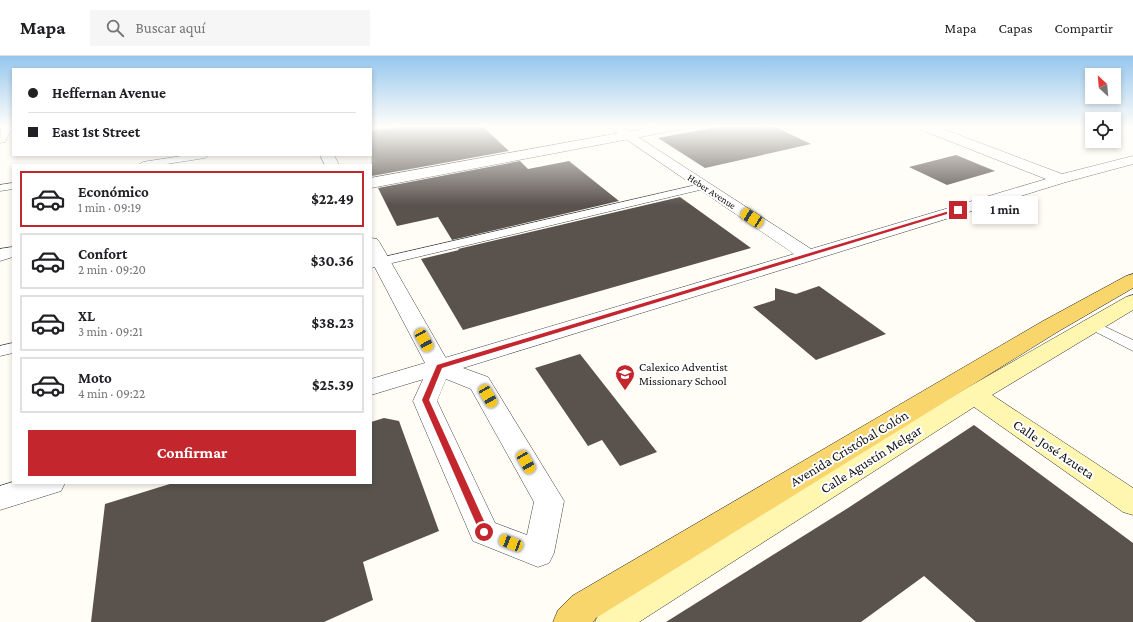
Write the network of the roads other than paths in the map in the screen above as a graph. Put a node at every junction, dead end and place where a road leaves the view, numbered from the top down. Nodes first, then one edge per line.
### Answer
1 (535, 152) edge
2 (654, 152) edge
3 (994, 152) edge
4 (199, 156) edge
5 (1133, 160) edge
6 (149, 164) edge
7 (1061, 178) junction
8 (372, 183) edge
9 (12, 186) edge
10 (705, 186) junction
11 (0, 188) edge
12 (372, 247) edge
13 (12, 252) edge
14 (0, 255) edge
15 (810, 256) junction
16 (376, 263) edge
17 (1133, 280) edge
18 (1133, 301) edge
19 (1094, 325) junction
20 (1133, 346) edge
21 (12, 348) edge
22 (0, 351) edge
23 (439, 367) junction
24 (372, 387) edge
25 (974, 395) junction
26 (48, 484) edge
27 (0, 498) edge
28 (1133, 503) edge
29 (570, 622) edge
30 (612, 622) edge

1 - 8 street
2 - 10 street, Heber Avenue
3 - 7 street
4 - 6 lane
5 - 7 street
7 - 15 street
9 - 11 lane
10 - 15 street, Heber Avenue
10 - 16 lane
12 - 16 street
13 - 14 street
15 - 23 street
16 - 23 street
17 - 29 main road, Avenida Cristóbal Colón
18 - 19 main road, Calle Agustín Melgar
19 - 20 lane
19 - 25 main road, Calle Agustín Melgar
21 - 22 lane
23 - 23 street
23 - 24 street
25 - 28 main road, Calle José Azueta
25 - 30 main road, Calle Agustín Melgar
26 - 27 street

